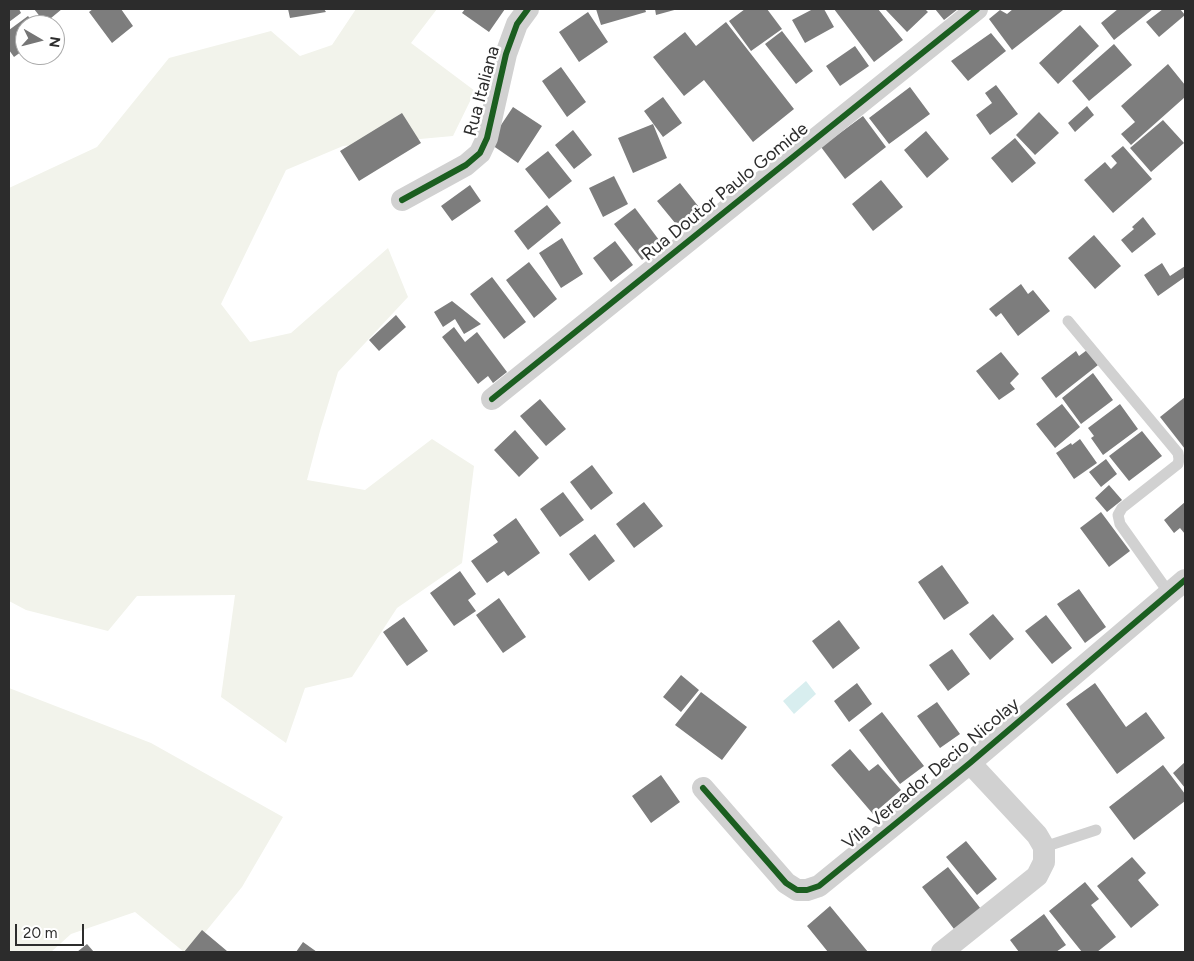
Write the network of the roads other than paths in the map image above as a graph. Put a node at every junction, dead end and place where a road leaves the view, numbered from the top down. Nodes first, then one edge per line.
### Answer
1 (528, 9) edge
2 (977, 9) edge
3 (402, 200) dead end
4 (1068, 321) dead end
5 (492, 399) dead end
6 (1177, 586) edge
7 (970, 763) junction
8 (703, 788) dead end
9 (1096, 830) dead end
10 (1044, 848) junction
11 (942, 952) edge

1 - 3 street, Rua Italiana
2 - 5 street, Rua Doutor Paulo Gomide
4 - 6 lane
6 - 7 street, Vila Vereador Decio Nicolay
7 - 8 street, Vila Vereador Decio Nicolay
7 - 10 street
9 - 10 lane
10 - 11 street

